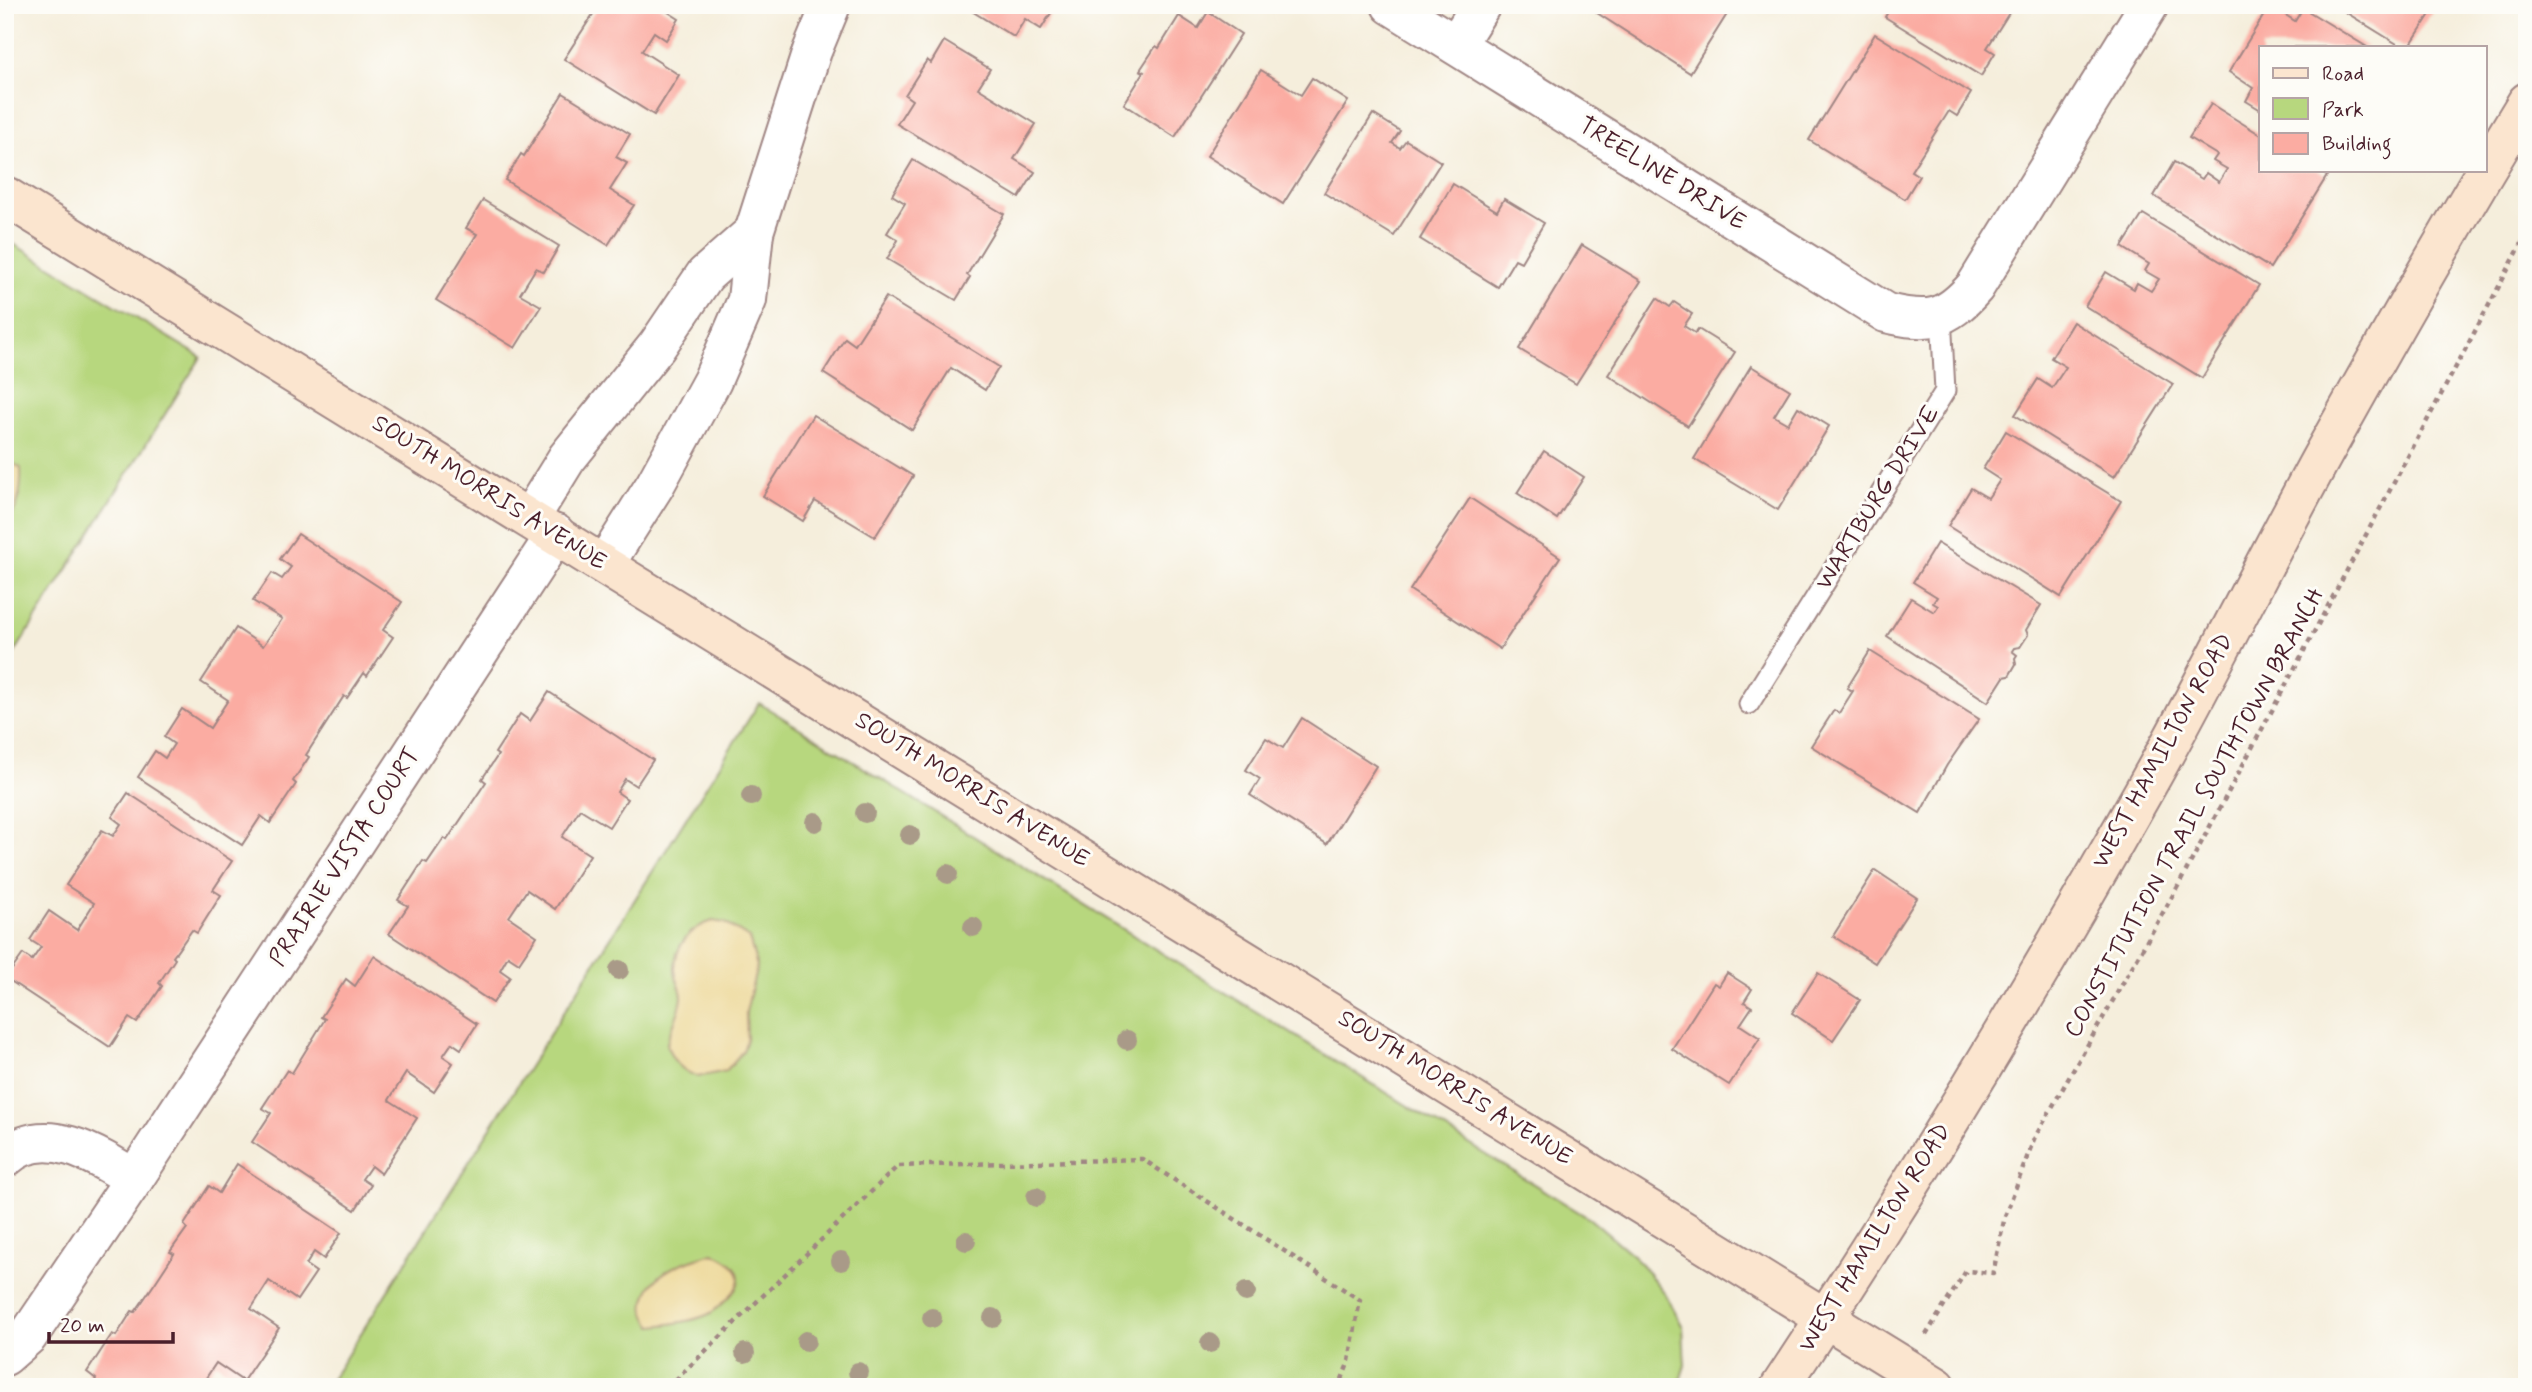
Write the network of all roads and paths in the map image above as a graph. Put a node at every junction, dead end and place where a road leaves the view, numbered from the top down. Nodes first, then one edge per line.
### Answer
1 (831, 5) edge
2 (1391, 5) edge
3 (1481, 5) edge
4 (2150, 5) edge
5 (1456, 46) junction
6 (2527, 102) edge
7 (2486, 171) edge
8 (2485, 172) edge
9 (5, 196) edge
10 (754, 232) junction
11 (2527, 234) edge
12 (1941, 315) junction
13 (543, 526) junction
14 (605, 564) junction
15 (1749, 704) dead end
16 (5, 1158) edge
17 (134, 1179) junction
18 (1826, 1317) junction
19 (5, 1356) edge
20 (1922, 1377) edge
21 (668, 1387) edge
22 (1339, 1387) edge
23 (1780, 1387) edge

1 - 10 street
2 - 5 street, TREELINE DRIVE
3 - 5 street
4 - 12 street
5 - 12 street, TREELINE DRIVE
6 - 7 street, WEST HAMILTON ROAD
8 - 18 street, WEST HAMILTON ROAD
9 - 13 street, SOUTH MORRIS AVENUE
10 - 13 street, PRAIRIE VISTA COURT
10 - 14 street
11 - 20 path, CONSTITUTION TRAIL SOUTHTOWN BRANCH
12 - 15 lane, WARTBURG DRIVE
13 - 14 street, SOUTH MORRIS AVENUE
13 - 17 street, PRAIRIE VISTA COURT
14 - 18 street, SOUTH MORRIS AVENUE
16 - 17 street
17 - 19 street, PRAIRIE VISTA COURT
18 - 20 street, SOUTH MORRIS AVENUE
18 - 23 street, WEST HAMILTON ROAD
21 - 22 path

